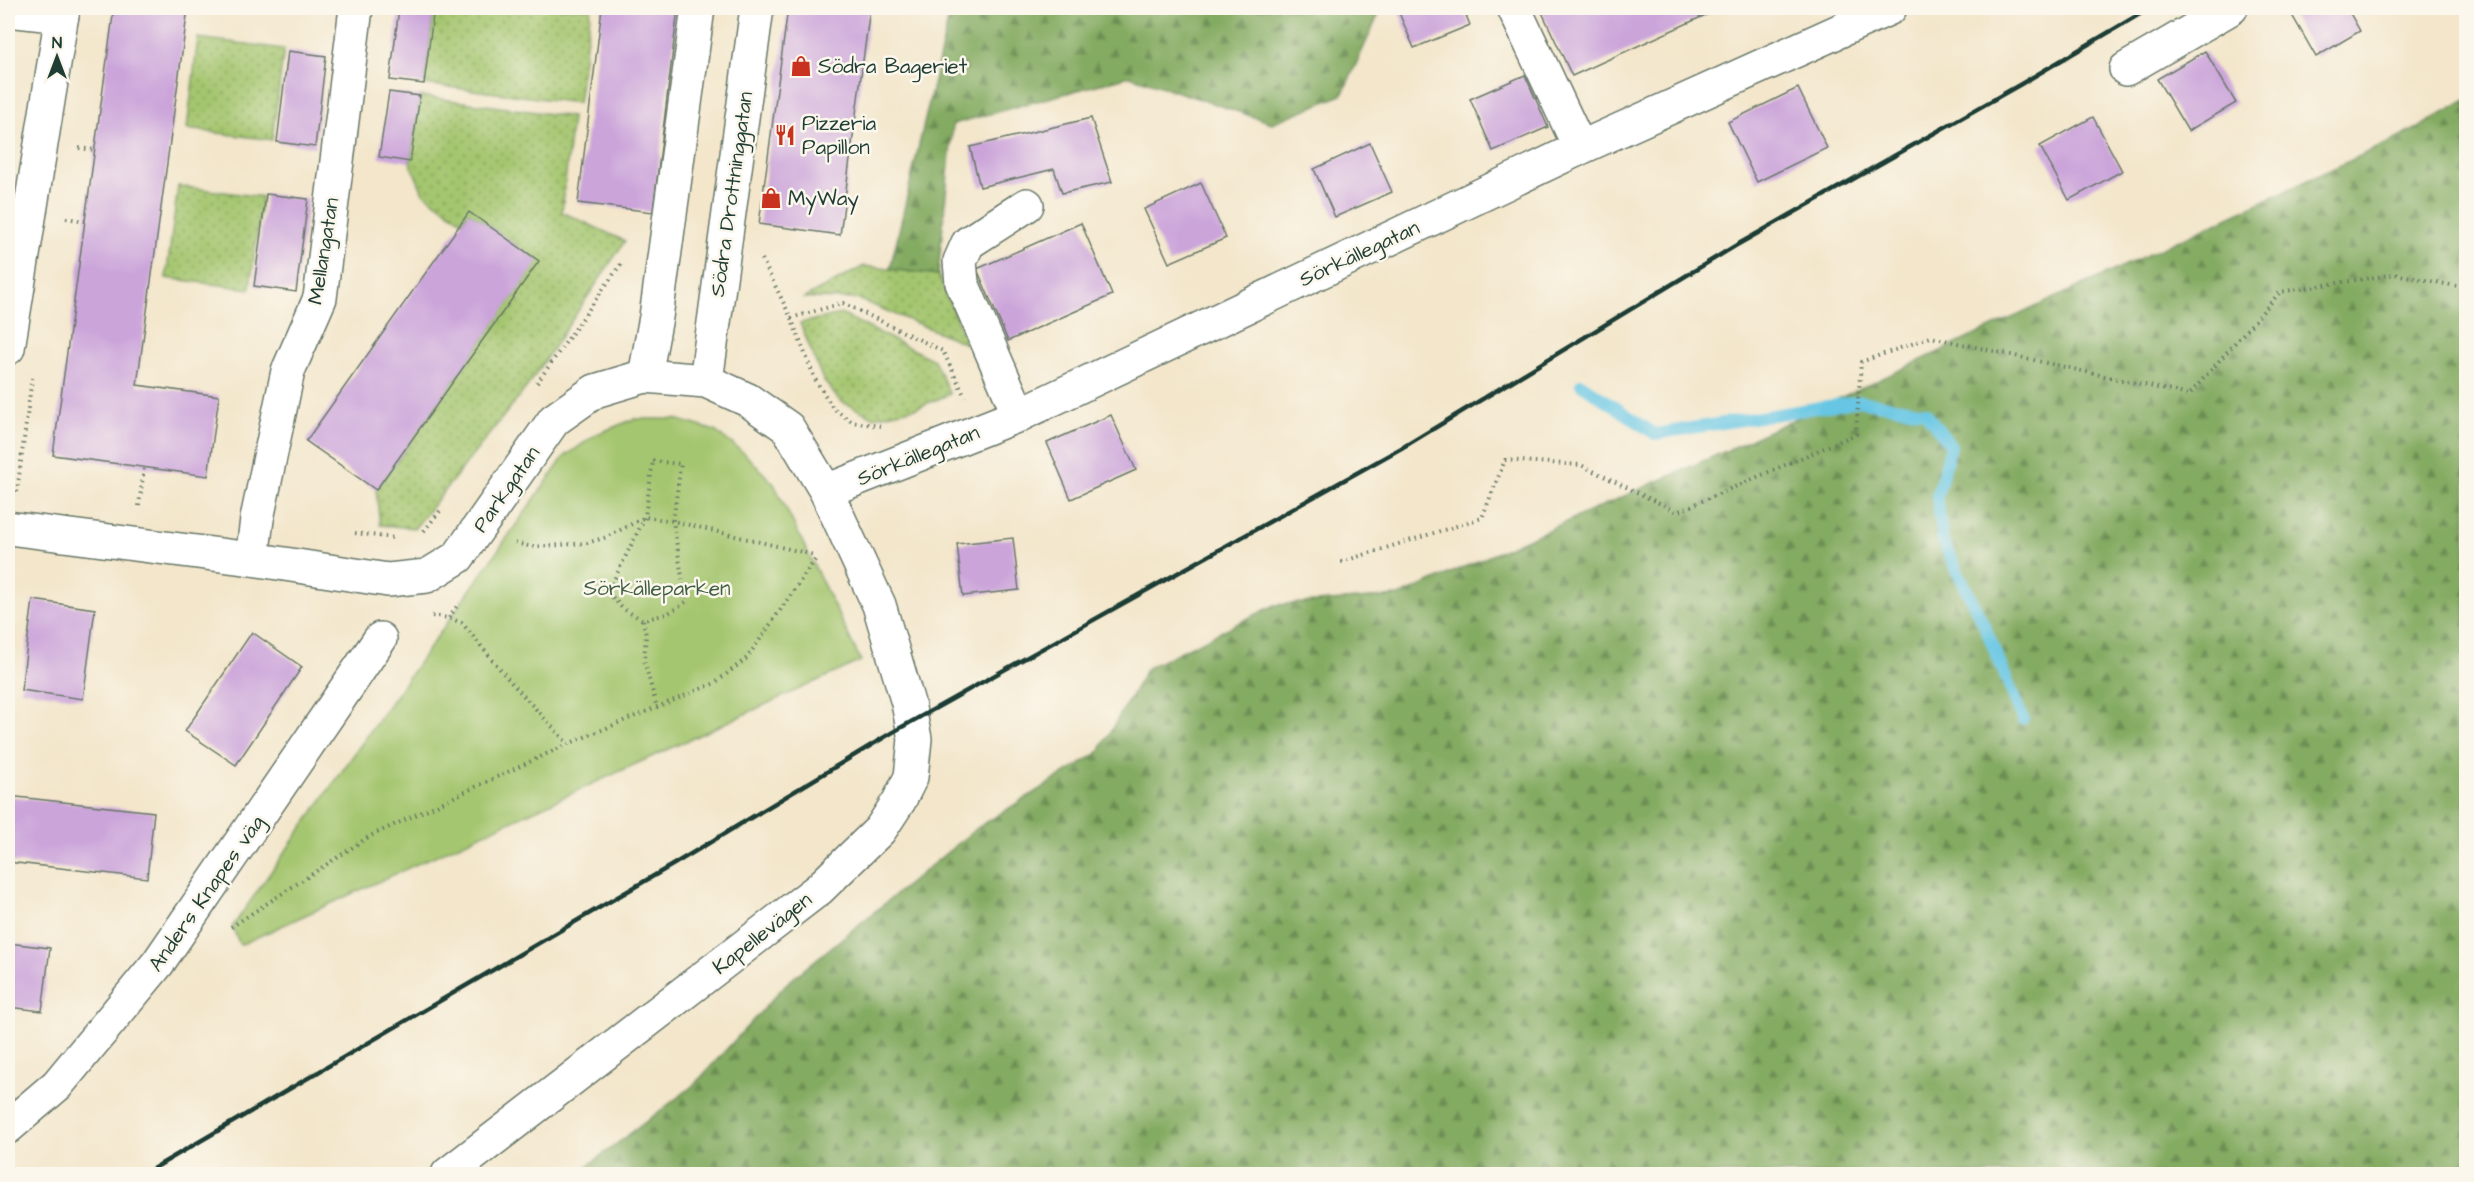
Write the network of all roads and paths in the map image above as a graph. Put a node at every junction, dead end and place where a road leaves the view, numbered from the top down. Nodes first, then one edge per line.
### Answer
1 (356, 8) edge
2 (698, 8) edge
3 (757, 8) edge
4 (1514, 8) edge
5 (1890, 8) edge
6 (2231, 8) edge
7 (8, 10) edge
8 (62, 12) edge
9 (2126, 69) dead end
10 (1580, 148) junction
11 (1027, 205) dead end
12 (630, 251) dead end
13 (761, 255) dead end
14 (2466, 288) edge
15 (791, 318) junction
16 (8, 348) edge
17 (645, 376) junction
18 (706, 381) junction
19 (534, 387) dead end
20 (957, 404) dead end
21 (1019, 415) junction
22 (887, 428) dead end
23 (144, 467) dead end
24 (826, 490) junction
25 (138, 510) dead end
26 (645, 517) junction
27 (673, 521) junction
28 (8, 528) edge
29 (513, 543) dead end
30 (252, 559) junction
31 (1341, 562) dead end
32 (879, 605) joint
33 (450, 618) dead end
34 (643, 620) junction
35 (380, 639) dead end
36 (657, 708) junction
37 (568, 744) junction
38 (222, 932) dead end
39 (8, 1127) edge
40 (448, 1174) edge

1 - 30 street, Mellangatan
2 - 17 street
3 - 18 street, Södra Drottninggatan
4 - 10 street
5 - 10 street, Sörkällegatan
6 - 9 street
7 - 8 street
8 - 16 street
10 - 21 street, Sörkällegatan
11 - 21 street
12 - 19 path
13 - 15 path
14 - 31 path
15 - 20 path
15 - 22 path
17 - 18 street, Parkgatan
17 - 30 street, Parkgatan
18 - 24 street, Parkgatan
21 - 24 street, Sörkällegatan
23 - 25 path
24 - 32 street, Parkgatan
26 - 27 path
26 - 27 path
26 - 29 path
26 - 34 path
27 - 34 path
27 - 36 path
28 - 30 street, Parkgatan
32 - 40 street, Kapellevägen
33 - 37 path
34 - 36 path
35 - 39 street, Anders Knapes väg
36 - 37 path
37 - 38 path

